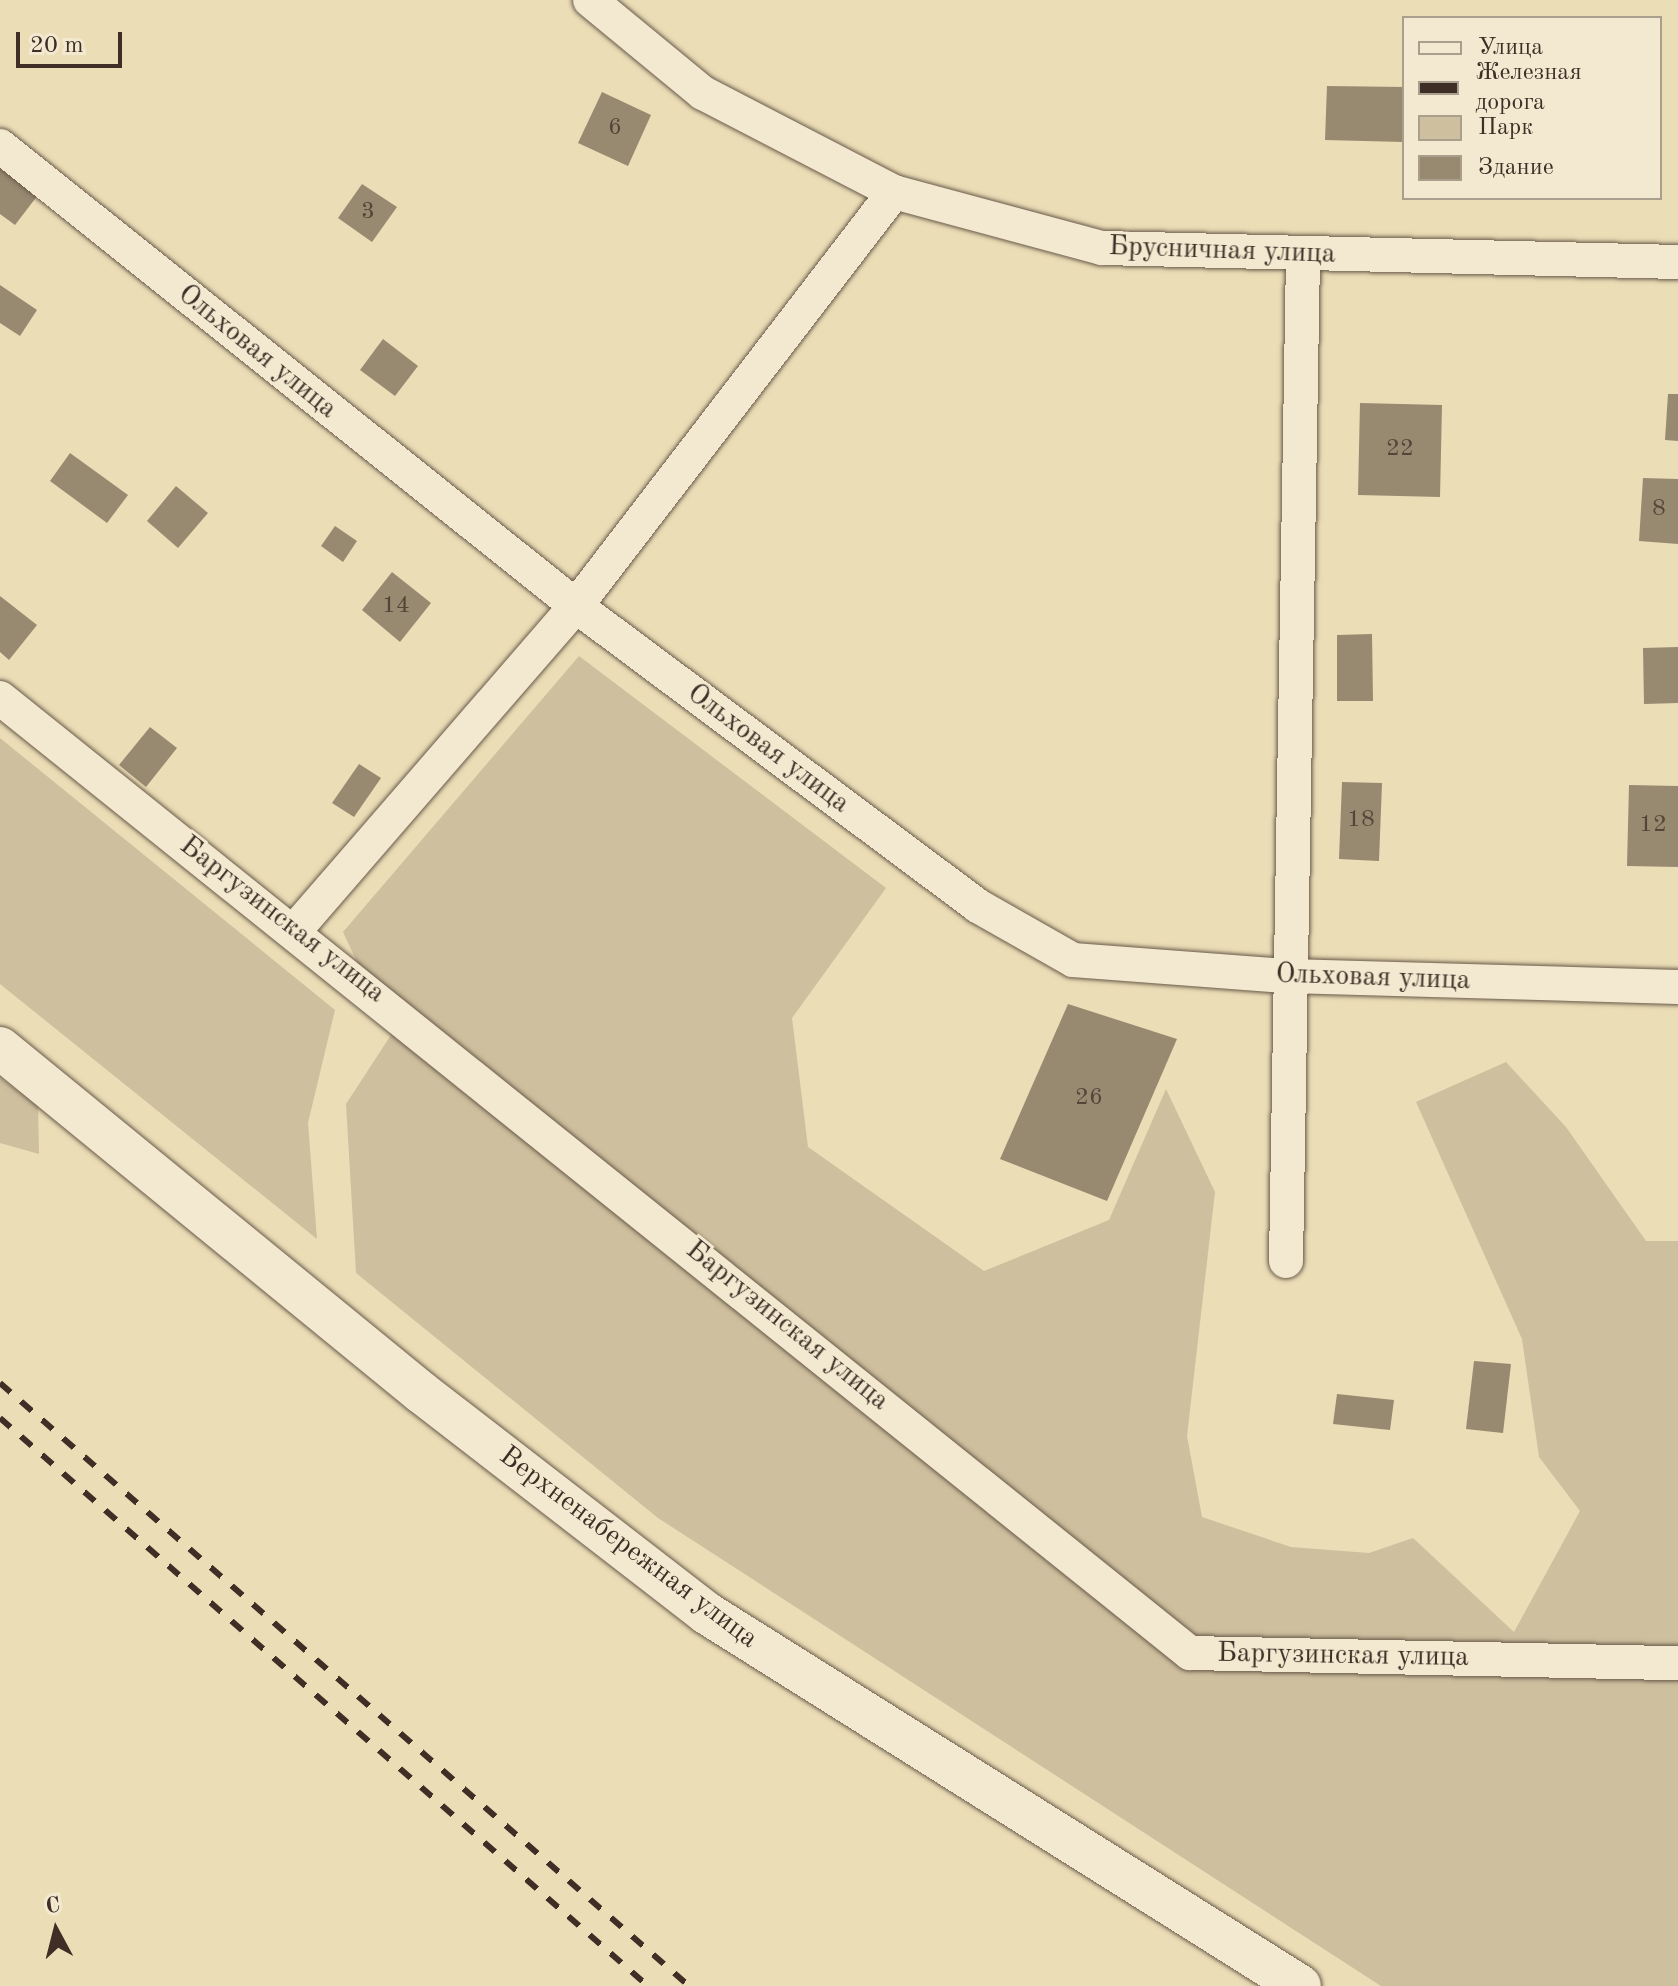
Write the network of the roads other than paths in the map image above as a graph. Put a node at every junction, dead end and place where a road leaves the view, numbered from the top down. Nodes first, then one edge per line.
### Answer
1 (590, 0) edge
2 (0, 146) edge
3 (894, 192) junction
4 (1303, 256) junction
5 (1678, 262) edge
6 (576, 606) junction
7 (0, 698) edge
8 (296, 929) junction
9 (1288, 976) junction
10 (1678, 987) edge
11 (0, 1048) edge
12 (1286, 1261) dead end
13 (1678, 1663) edge
14 (1300, 1986) edge

1 - 3 street, Брусничная улица
2 - 6 street, Ольховая улица
3 - 4 street, Брусничная улица
3 - 6 street
4 - 5 street, Брусничная улица
4 - 9 street
6 - 8 street
6 - 9 street, Ольховая улица
7 - 8 street, Баргузинская улица
8 - 13 street, Баргузинская улица
9 - 10 street, Ольховая улица
9 - 12 street
11 - 14 street, Верхненабережная улица

